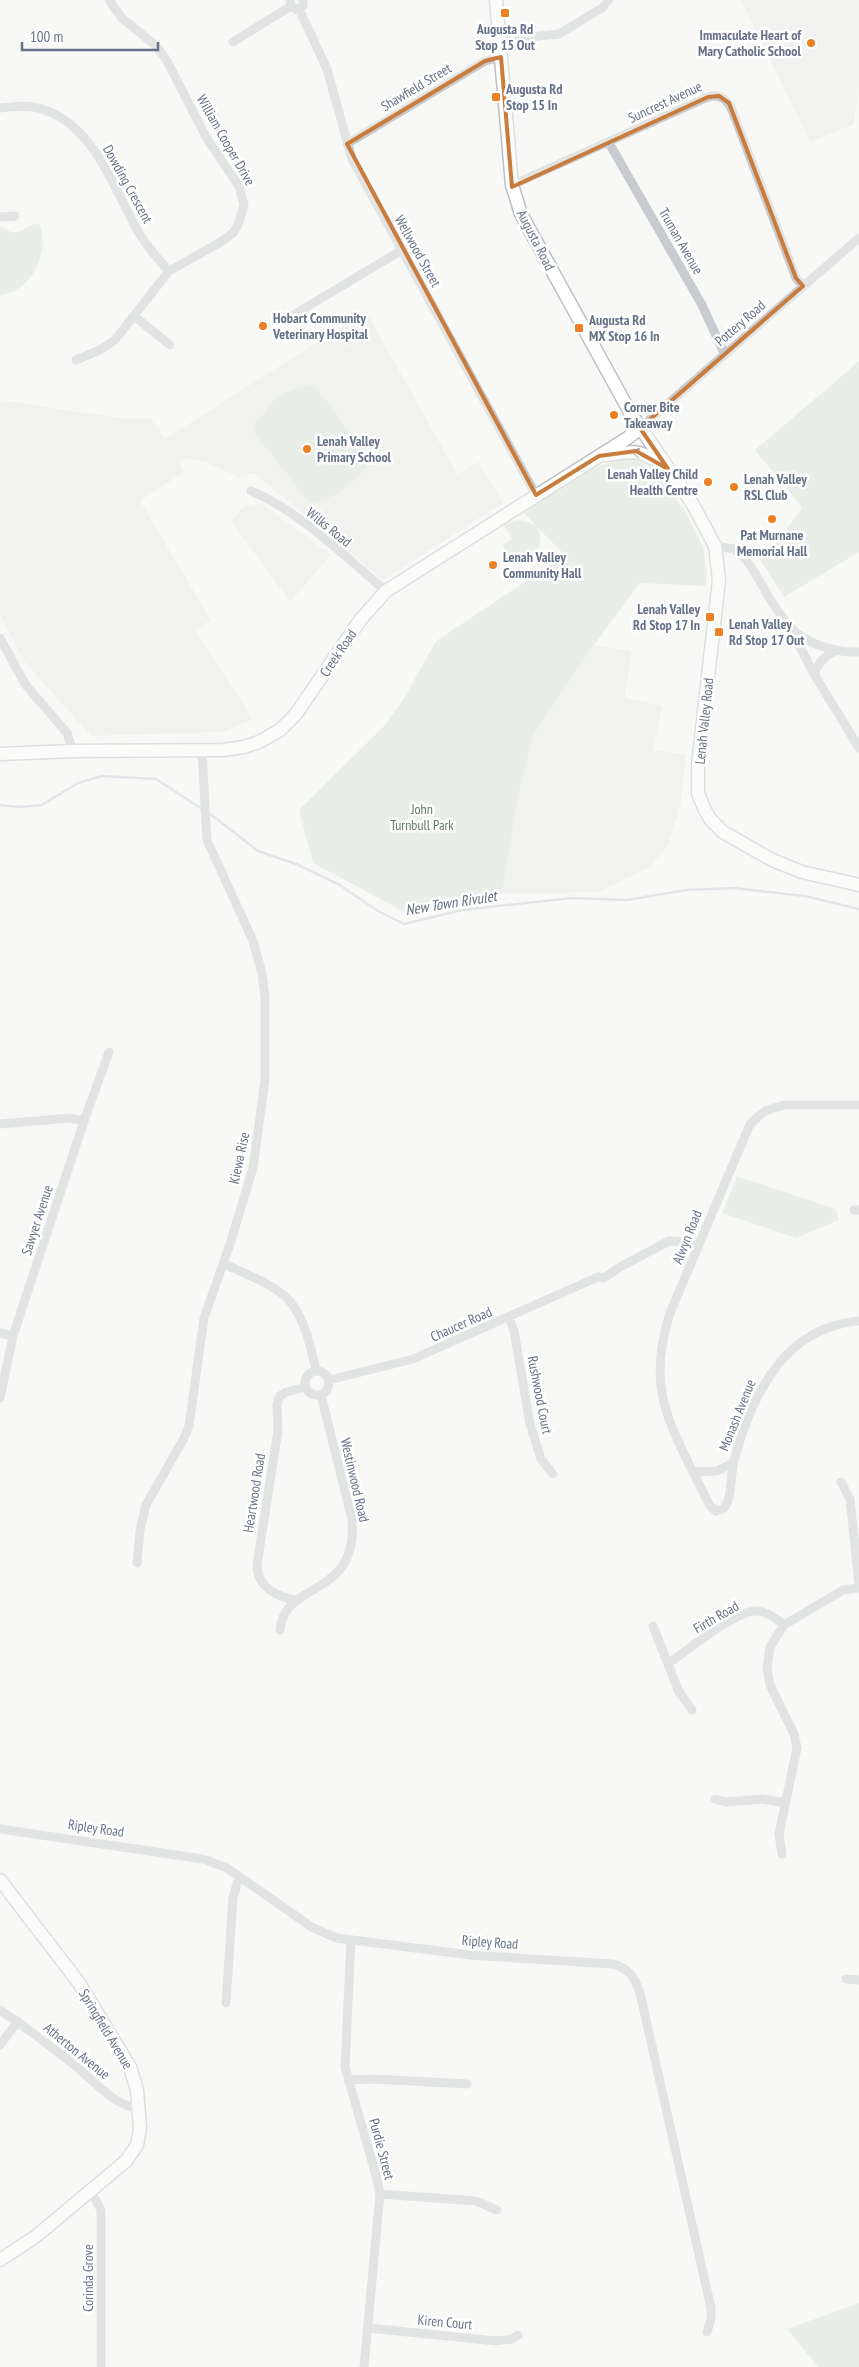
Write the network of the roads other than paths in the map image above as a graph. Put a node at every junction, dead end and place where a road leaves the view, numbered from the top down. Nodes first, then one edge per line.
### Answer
1 (109, 0) edge
2 (303, 0) edge
3 (496, 0) edge
4 (609, 0) edge
5 (294, 5) edge
6 (500, 40) junction
7 (233, 42) dead end
8 (501, 58) junction
9 (0, 108) edge
10 (609, 143) junction
11 (347, 144) junction
12 (512, 185) junction
13 (15, 216) dead end
14 (0, 217) edge
15 (859, 238) edge
16 (402, 250) junction
17 (169, 271) junction
18 (803, 286) junction
19 (294, 314) dead end
20 (134, 316) junction
21 (170, 345) dead end
22 (725, 354) junction
23 (76, 360) dead end
24 (640, 428) junction
25 (599, 456) junction
26 (668, 469) junction
27 (251, 491) dead end
28 (536, 495) junction
29 (715, 546) junction
30 (386, 591) junction
31 (789, 626) junction
32 (0, 638) edge
33 (835, 652) junction
34 (859, 652) edge
35 (814, 674) junction
36 (859, 748) edge
37 (202, 750) junction
38 (73, 751) junction
39 (0, 754) edge
40 (859, 885) edge
41 (109, 1052) dead end
42 (859, 1105) edge
43 (84, 1121) junction
44 (0, 1124) edge
45 (697, 1247) junction
46 (224, 1264) junction
47 (510, 1318) junction
48 (859, 1321) edge
49 (0, 1333) edge
50 (14, 1336) junction
51 (316, 1370) junction
52 (329, 1380) junction
53 (306, 1387) junction
54 (321, 1394) junction
55 (0, 1398) edge
56 (733, 1463) junction
57 (693, 1472) junction
58 (553, 1474) dead end
59 (841, 1482) dead end
60 (720, 1511) joint
61 (137, 1563) dead end
62 (859, 1584) edge
63 (859, 1588) edge
64 (296, 1600) junction
65 (784, 1625) junction
66 (653, 1626) dead end
67 (280, 1630) dead end
68 (669, 1663) junction
69 (692, 1710) dead end
70 (715, 1799) dead end
71 (786, 1803) junction
72 (0, 1829) edge
73 (782, 1854) dead end
74 (239, 1876) junction
75 (0, 1880) edge
76 (351, 1940) junction
77 (846, 1979) dead end
78 (859, 1980) edge
79 (226, 2003) dead end
80 (0, 2010) edge
81 (18, 2021) junction
82 (0, 2045) edge
83 (348, 2080) junction
84 (467, 2084) dead end
85 (139, 2109) junction
86 (91, 2191) junction
87 (380, 2194) junction
88 (497, 2210) dead end
89 (0, 2260) edge
90 (368, 2328) junction
91 (707, 2332) dead end
92 (518, 2335) dead end
93 (101, 2367) edge
94 (364, 2367) edge

1 - 17 street, William Cooper Drive
2 - 5 street
3 - 6 street, Augusta Road
4 - 6 street
5 - 7 street
5 - 11 street, Wellwood Street
6 - 8 street, Augusta Road
8 - 11 street, Shawfield Street
8 - 12 street, Augusta Road
9 - 17 street, Dowding Crescent
10 - 12 street, Suncrest Avenue
10 - 18 street, Suncrest Avenue
10 - 22 street, Truman Avenue
11 - 16 street, Wellwood Street
12 - 24 street, Augusta Road
13 - 14 street
15 - 18 street, Pottery Road
16 - 19 street
16 - 28 street, Wellwood Street
17 - 20 street, William Cooper Drive
18 - 22 street, Pottery Road
20 - 21 street
20 - 23 street, William Cooper Drive
22 - 24 street, Pottery Road
24 - 25 street, Creek Road
24 - 26 street, Lenah Valley Road
26 -> 25 street, Lenah Valley Road
25 - 28 street, Creek Road
26 - 29 street, Lenah Valley Road
27 - 30 street, Wilks Road
28 - 30 street, Creek Road
29 - 31 street
29 - 40 street, Lenah Valley Road
30 - 37 street, Creek Road
31 - 33 street
31 - 35 street
32 - 38 street
33 - 34 street
33 - 35 street
35 - 36 street
37 - 38 street, Creek Road
37 - 46 street, Kiewa Rise
38 - 39 street, Creek Road
41 - 43 street, Sawyer Avenue
42 - 45 street, Alwyn Road
43 - 44 street
43 - 50 street, Sawyer Avenue
45 - 47 street, Chaucer Road
45 - 57 street, Alwyn Road
46 - 51 street
46 - 61 street, Kiewa Rise
47 - 52 street, Chaucer Road
47 - 58 street, Rushwood Court
48 - 56 street, Monash Avenue
49 - 50 street
50 - 55 street, Sawyer Avenue
51 - 52 street
51 - 53 street
52 - 54 street
53 - 54 street
53 - 64 street, Heartwood Road
54 - 64 street, Westinwood Road
56 - 57 street
56 - 60 street, Monash Avenue
57 - 60 street, Alwyn Road
59 - 62 street
63 - 65 street
64 - 67 street, Westinwood Road
65 - 68 street, Firth Road
65 - 71 street
66 - 68 street
68 - 69 street
70 - 71 street
71 - 73 street
72 - 74 street, Ripley Road
74 - 76 street, Ripley Road
74 - 79 street
75 - 85 street, Springfield Avenue
76 - 83 street, Purdie Street
76 - 91 street, Ripley Road
77 - 78 street
80 - 81 street, Atherton Avenue
81 - 82 street
81 - 85 street, Atherton Avenue
83 - 84 street
83 - 87 street, Purdie Street
85 - 86 street, Springfield Avenue
86 - 89 street, Springfield Avenue
86 - 93 street, Corinda Grove
87 - 88 street
87 - 90 street, Purdie Street
90 - 92 street, Kiren Court
90 - 94 street, Purdie Street

